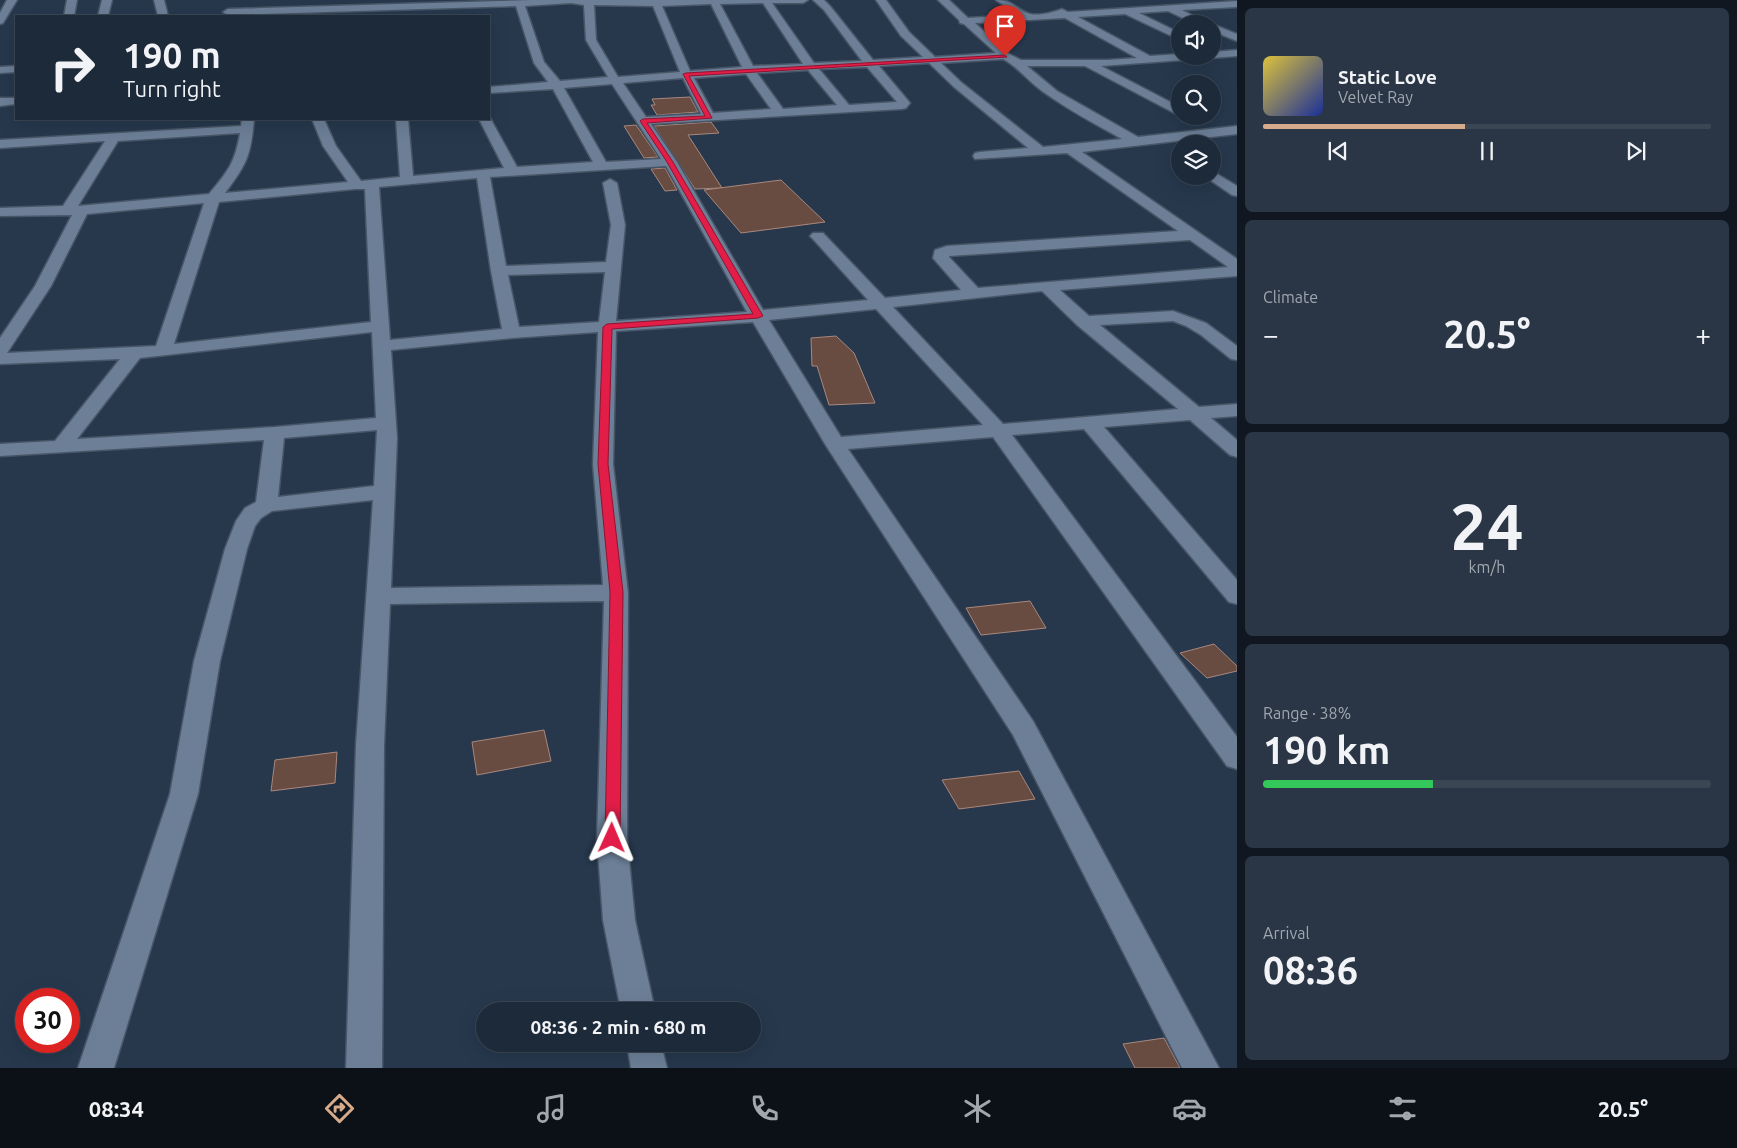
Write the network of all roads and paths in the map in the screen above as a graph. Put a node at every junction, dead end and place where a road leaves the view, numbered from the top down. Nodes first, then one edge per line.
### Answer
1 (12, 0) edge
2 (72, 0) edge
3 (107, 0) edge
4 (159, 0) edge
5 (226, 0) edge
6 (295, 0) edge
7 (700, 0) edge
8 (759, 0) edge
9 (766, 0) edge
10 (803, 0) edge
11 (818, 0) edge
12 (881, 0) edge
13 (943, 0) edge
14 (1001, 0) edge
15 (1102, 0) edge
16 (1151, 0) edge
17 (714, 1) edge
18 (576, 2) edge
19 (649, 2) edge
20 (1234, 3) edge
21 (520, 4) junction
22 (1047, 4) dead end
23 (464, 7) edge
24 (1168, 7) junction
25 (343, 8) edge
26 (398, 8) edge
27 (1124, 10) junction
28 (288, 13) edge
29 (1063, 13) junction
30 (228, 14) edge
31 (69, 15) edge
32 (103, 15) edge
33 (163, 15) edge
34 (1185, 15) edge
35 (1027, 16) junction
36 (963, 20) junction
37 (0, 22) edge
38 (1221, 32) edge
39 (1171, 34) edge
40 (1237, 38) edge
41 (1237, 53) edge
42 (1221, 54) edge
43 (1005, 56) junction
44 (1171, 58) edge
45 (933, 60) junction
46 (1149, 60) junction
47 (870, 63) junction
48 (1019, 63) junction
49 (1088, 63) junction
50 (811, 67) junction
51 (15, 69) edge
52 (0, 70) edge
53 (749, 70) junction
54 (686, 74) junction
55 (614, 79) junction
56 (556, 84) junction
57 (490, 90) edge
58 (15, 101) edge
59 (0, 102) edge
60 (1171, 107) edge
61 (845, 108) junction
62 (780, 112) junction
63 (709, 117) junction
64 (174, 120) edge
65 (318, 120) edge
66 (402, 120) edge
67 (486, 120) edge
68 (643, 121) junction
69 (246, 124) edge
70 (1205, 125) edge
71 (1237, 130) edge
72 (1218, 132) junction
73 (168, 133) junction
74 (115, 136) junction
75 (1157, 139) junction
76 (1134, 141) junction
77 (0, 144) edge
78 (1237, 144) edge
79 (1171, 148) edge
80 (1070, 149) junction
81 (1040, 152) junction
82 (980, 156) dead end
83 (670, 162) junction
84 (602, 166) junction
85 (513, 171) junction
86 (483, 174) junction
87 (1221, 181) edge
88 (407, 182) junction
89 (610, 183) dead end
90 (365, 186) junction
91 (1237, 192) edge
92 (213, 199) junction
93 (74, 210) junction
94 (0, 212) edge
95 (1192, 235) junction
96 (818, 236) dead end
97 (1237, 266) edge
98 (613, 267) junction
99 (499, 271) junction
100 (1237, 271) edge
101 (1046, 286) junction
102 (973, 293) junction
103 (882, 304) junction
104 (758, 316) junction
105 (1083, 321) junction
106 (607, 327) junction
107 (512, 333) junction
108 (381, 336) junction
109 (163, 351) junction
110 (0, 352) edge
111 (134, 353) junction
112 (1237, 355) edge
113 (0, 359) edge
114 (1237, 410) edge
115 (1196, 414) junction
116 (386, 423) junction
117 (1090, 423) junction
118 (999, 431) junction
119 (275, 433) junction
120 (835, 444) junction
121 (62, 446) junction
122 (0, 450) edge
123 (1237, 451) edge
124 (383, 492) junction
125 (266, 506) junction
126 (616, 592) junction
127 (378, 596) junction
128 (1237, 596) edge
129 (1237, 758) edge
130 (636, 1002) edge
131 (646, 1052) edge
132 (96, 1068) edge
133 (364, 1068) edge
134 (649, 1068) edge
135 (1201, 1068) edge

1 - 37 street
2 - 31 street
3 - 32 street
4 - 33 street
5 - 30 street
6 - 28 street
7 - 17 street
7 - 19 street
8 - 9 street
8 - 17 street
9 - 10 street
9 - 50 street
11 - 47 street
12 - 45 street
13 - 36 street
14 - 35 street
15 - 27 street
16 - 24 street
17 - 53 street
18 - 19 street
18 - 21 street
18 - 55 street
19 - 54 street
20 - 24 street
21 - 23 street
21 - 56 street
22 - 29 street
23 - 26 street
24 - 27 street
24 - 34 street
25 - 26 street
25 - 28 street
27 - 29 street
27 - 39 street
28 - 30 street
29 - 35 street
29 - 46 street
35 - 36 street
36 - 43 street
38 - 40 street
41 - 42 street
43 - 45 street
43 - 48 street
44 - 46 street
45 - 47 street
45 - 81 street
46 - 49 street
47 - 50 street
47 - 61 street
48 - 49 street
48 - 76 street
49 - 60 street
50 - 53 street
50 - 61 street
51 - 52 street
53 - 54 street
53 - 62 street
54 - 55 street
54 - 63 street
55 - 56 street
55 - 68 street
56 - 57 street
56 - 84 street
58 - 59 street
61 - 62 street
62 - 63 street
63 - 68 street
64 - 73 street
65 - 90 street
66 - 88 street
67 - 85 street
68 - 83 street
69 - 73 street
69 - 92 street
70 - 72 street
71 - 72 street
72 - 75 street
72 - 78 street
73 - 74 street
74 - 77 street
74 - 93 street
75 - 76 street
75 - 79 street
76 - 80 street
80 - 81 street
80 - 95 street
81 - 82 street
83 - 84 street
83 - 104 street
84 - 85 street
85 - 86 street
86 - 88 street
86 - 99 street
87 - 91 street
88 - 90 street
89 - 98 street
90 - 92 street
90 - 108 street
92 - 93 street
92 - 109 street
93 - 94 street
93 - 110 street
95 - 97 street
95 - 102 street
96 - 103 street
98 - 99 street
98 - 106 street
99 - 107 street
100 - 101 street
101 - 102 street
101 - 105 street
102 - 103 street
103 - 104 street
103 - 118 street
104 - 106 street
104 - 120 street
105 - 112 street
105 - 115 street
106 - 107 street
106 - 126 street
107 - 108 street
108 - 109 street
108 - 116 street
109 - 111 street
111 - 113 street
111 - 121 street
114 - 115 street
115 - 117 street
115 - 123 street
116 - 119 street
116 - 124 street
117 - 118 street
117 - 128 street
118 - 120 street
118 - 129 street
119 - 121 street
119 - 125 street
120 - 135 street
121 - 122 street
124 - 125 street
124 - 127 street
125 - 132 street
126 - 127 street
126 - 130 street
127 - 133 street
131 - 134 street

